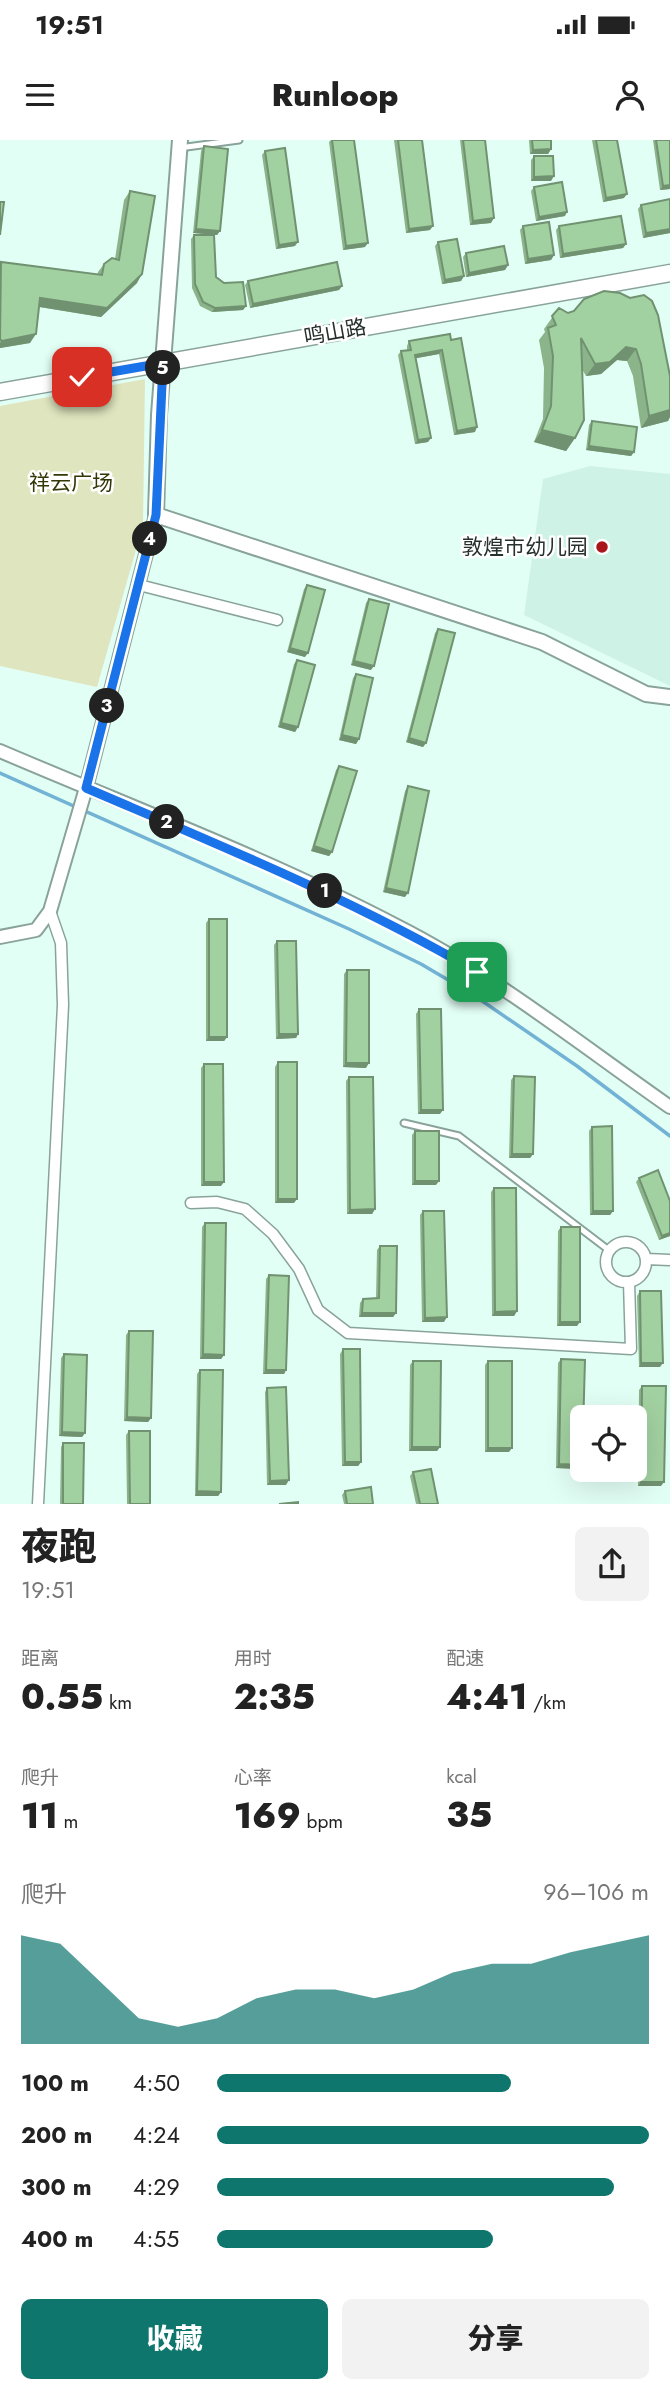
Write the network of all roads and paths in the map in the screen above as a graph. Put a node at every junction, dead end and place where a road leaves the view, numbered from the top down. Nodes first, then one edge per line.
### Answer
1 (239, 140) edge
2 (180, 144) edge
3 (670, 273) edge
4 (163, 363) junction
5 (0, 392) edge
6 (156, 515) junction
7 (139, 585) junction
8 (277, 620) dead end
9 (670, 697) edge
10 (0, 751) edge
11 (86, 788) junction
12 (50, 911) junction
13 (0, 937) edge
14 (670, 1107) edge
15 (404, 1124) dead end
16 (191, 1203) dead end
17 (610, 1251) junction
18 (646, 1259) junction
19 (670, 1260) edge
20 (629, 1282) junction
21 (38, 1504) edge

1 - 2 lane
2 - 4 main road
3 - 4 main road, 鸣山路
4 - 5 main road, 鸣山路
4 - 6 main road
6 - 7 street
6 - 9 main road
7 - 8 street
7 - 11 street
10 - 11 street
11 - 12 street
11 - 14 street
12 - 13 street
12 - 21 street
15 - 17 lane
16 - 20 street
17 - 18 street
17 - 20 street
18 - 19 street
18 - 20 street

